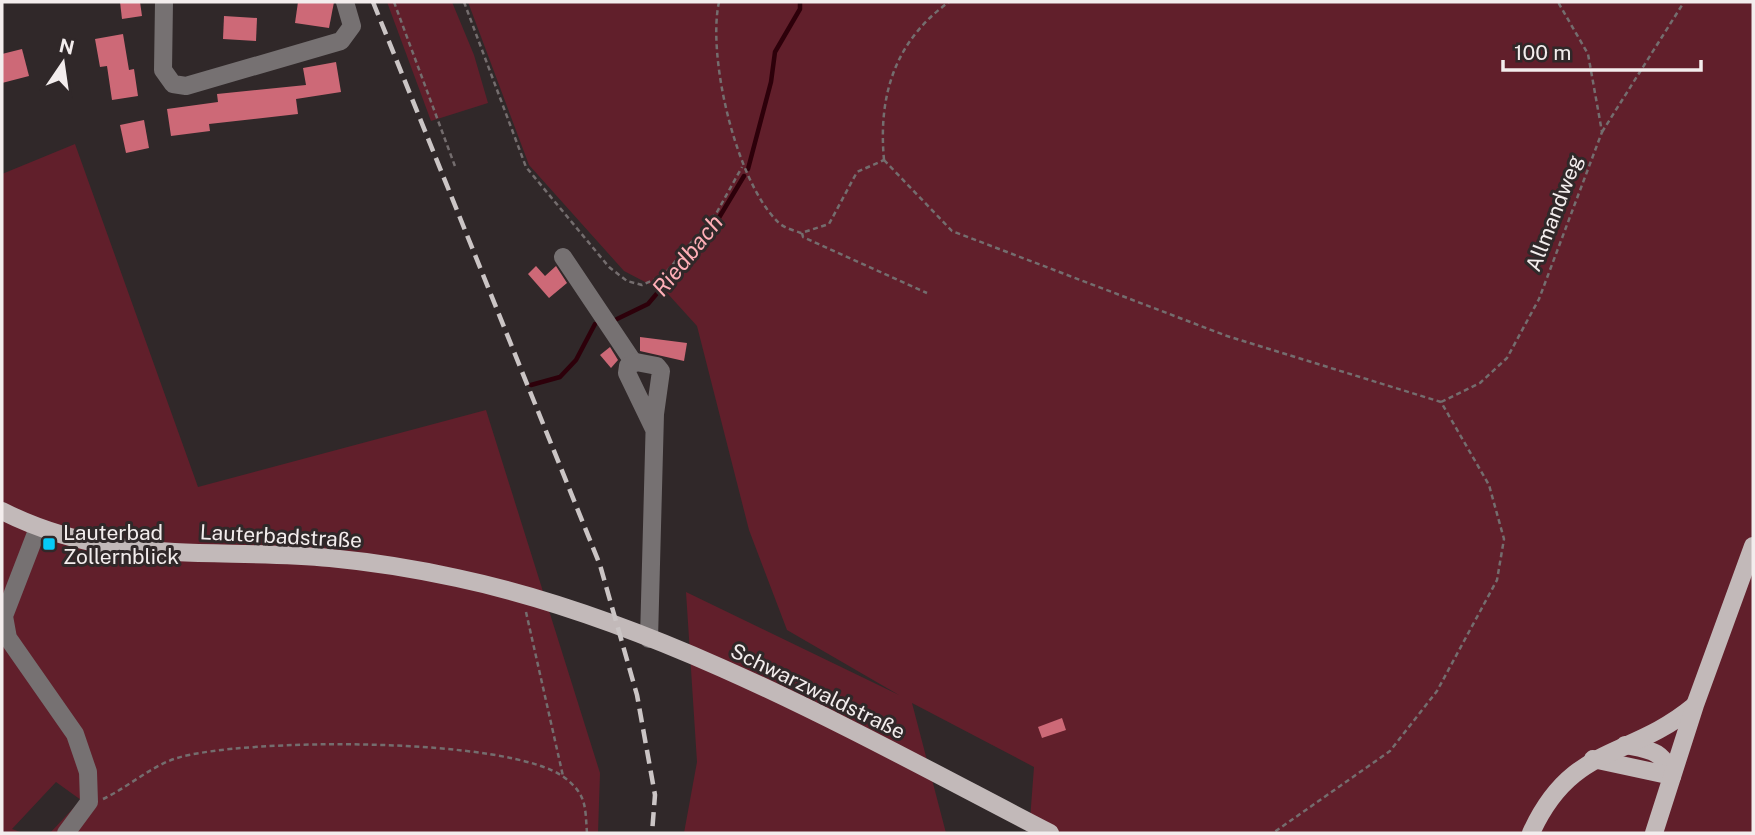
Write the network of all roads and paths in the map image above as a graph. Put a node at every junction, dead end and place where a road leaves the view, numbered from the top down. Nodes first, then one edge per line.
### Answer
1 (164, 2) edge
2 (345, 2) edge
3 (394, 2) edge
4 (464, 2) edge
5 (719, 2) edge
6 (949, 2) edge
7 (1559, 2) edge
8 (1684, 2) edge
9 (1602, 132) junction
10 (884, 159) junction
11 (742, 167) junction
12 (456, 169) dead end
13 (801, 233) junction
14 (563, 257) dead end
15 (927, 293) dead end
16 (634, 363) junction
17 (1441, 402) junction
18 (654, 429) junction
19 (2, 511) edge
20 (38, 528) junction
21 (1753, 546) edge
22 (522, 596) junction
23 (559, 607) joint
24 (649, 639) junction
25 (1695, 705) junction
26 (1625, 745) junction
27 (1593, 759) junction
28 (563, 776) junction
29 (1672, 776) junction
30 (89, 802) junction
31 (66, 833) edge
32 (587, 833) edge
33 (1050, 833) edge
34 (1273, 833) edge
35 (1531, 833) edge
36 (1654, 833) edge

1 - 2 street
3 - 12 path
4 - 11 path
5 - 11 path
6 - 10 path
7 - 9 path, Allmandweg
8 - 9 path
9 - 17 path, Allmandweg
10 - 13 path
10 - 17 path
11 - 13 path
13 - 15 path
14 - 16 street
16 - 18 street
16 - 18 street
17 - 34 path
18 - 24 street
19 - 20 main road, Lauterbadstraße
20 - 22 main road, Lauterbadstraße
20 - 30 street
21 - 25 main road
22 - 23 main road, Lauterbadstraße
22 - 28 path
23 - 24 main road, Schwarzwaldstraße
24 - 33 main road, Schwarzwaldstraße
25 - 26 main road
25 - 29 main road
26 - 27 main road
26 - 29 main road
27 - 29 main road
27 - 35 main road
28 - 30 path
28 - 32 path
29 - 36 main road
30 - 31 street

